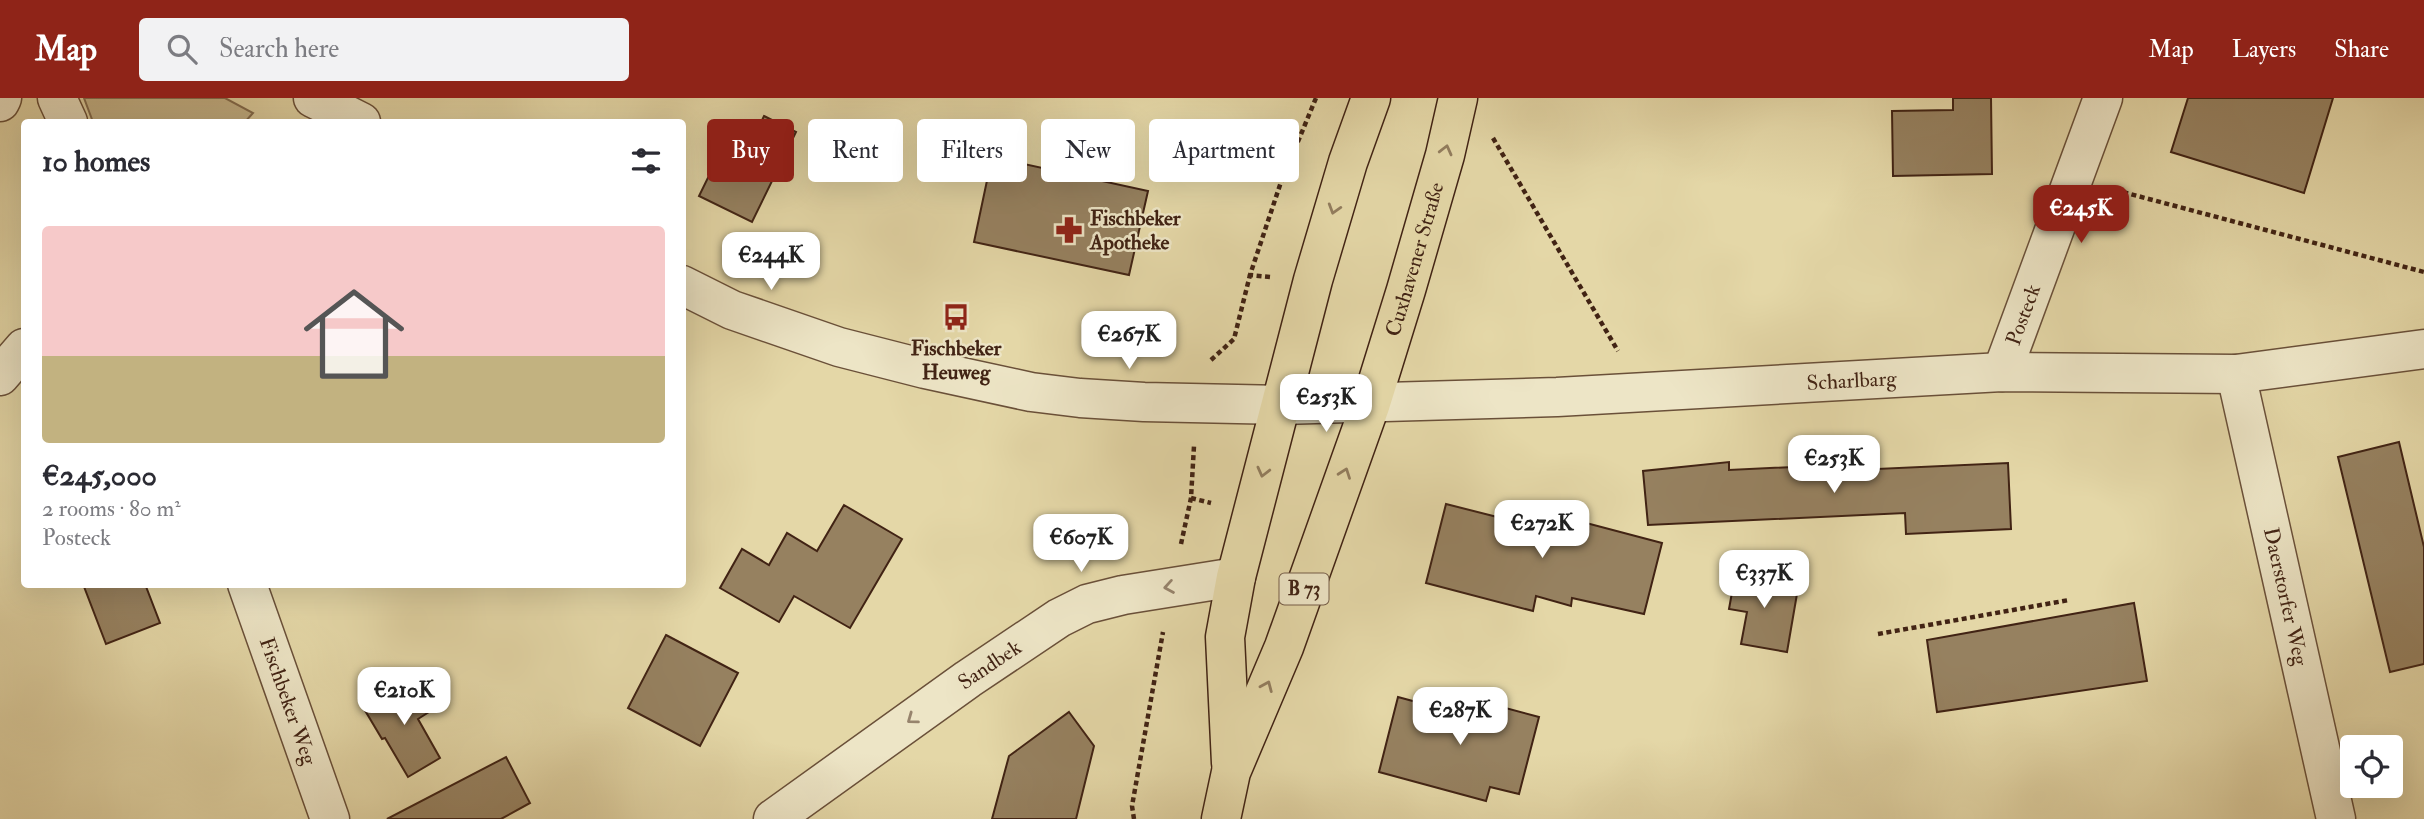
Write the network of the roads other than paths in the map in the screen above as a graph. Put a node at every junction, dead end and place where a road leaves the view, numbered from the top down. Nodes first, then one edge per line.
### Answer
1 (57, 98) edge
2 (313, 98) edge
3 (1371, 98) edge
4 (1458, 98) edge
5 (2103, 98) edge
6 (67, 119) edge
7 (355, 119) edge
8 (686, 287) edge
9 (2424, 349) edge
10 (21, 352) edge
11 (2002, 372) junction
12 (2236, 374) junction
13 (0, 376) edge
14 (1371, 403) junction
15 (1280, 405) junction
16 (1237, 577) junction
17 (248, 588) edge
18 (1231, 772) junction
19 (330, 819) edge
20 (772, 819) edge
21 (1222, 819) edge
22 (2336, 819) edge

1 - 6 street
2 - 7 street
3 -> 15 main road, Cuxhavener Straße / B 73
14 -> 4 main road, Cuxhavener Straße / B 73
5 - 11 street, Posteck
8 - 15 street
9 - 12 street, Scharlbarg
10 - 13 street
11 - 12 street, Scharlbarg
11 - 14 street, Scharlbarg
12 - 22 street, Daerstorfer Weg
14 - 15 street, Scharlbarg
18 -> 14 main road, Cuxhavener Straße / B 73
15 -> 16 main road, Cuxhavener Straße / B 73
16 - 18 main road, Cuxhavener Straße / B 73
16 -> 20 street, Sandbek
17 - 19 street, Fischbeker Weg
18 - 21 main road, Cuxhavener Straße / B 73

